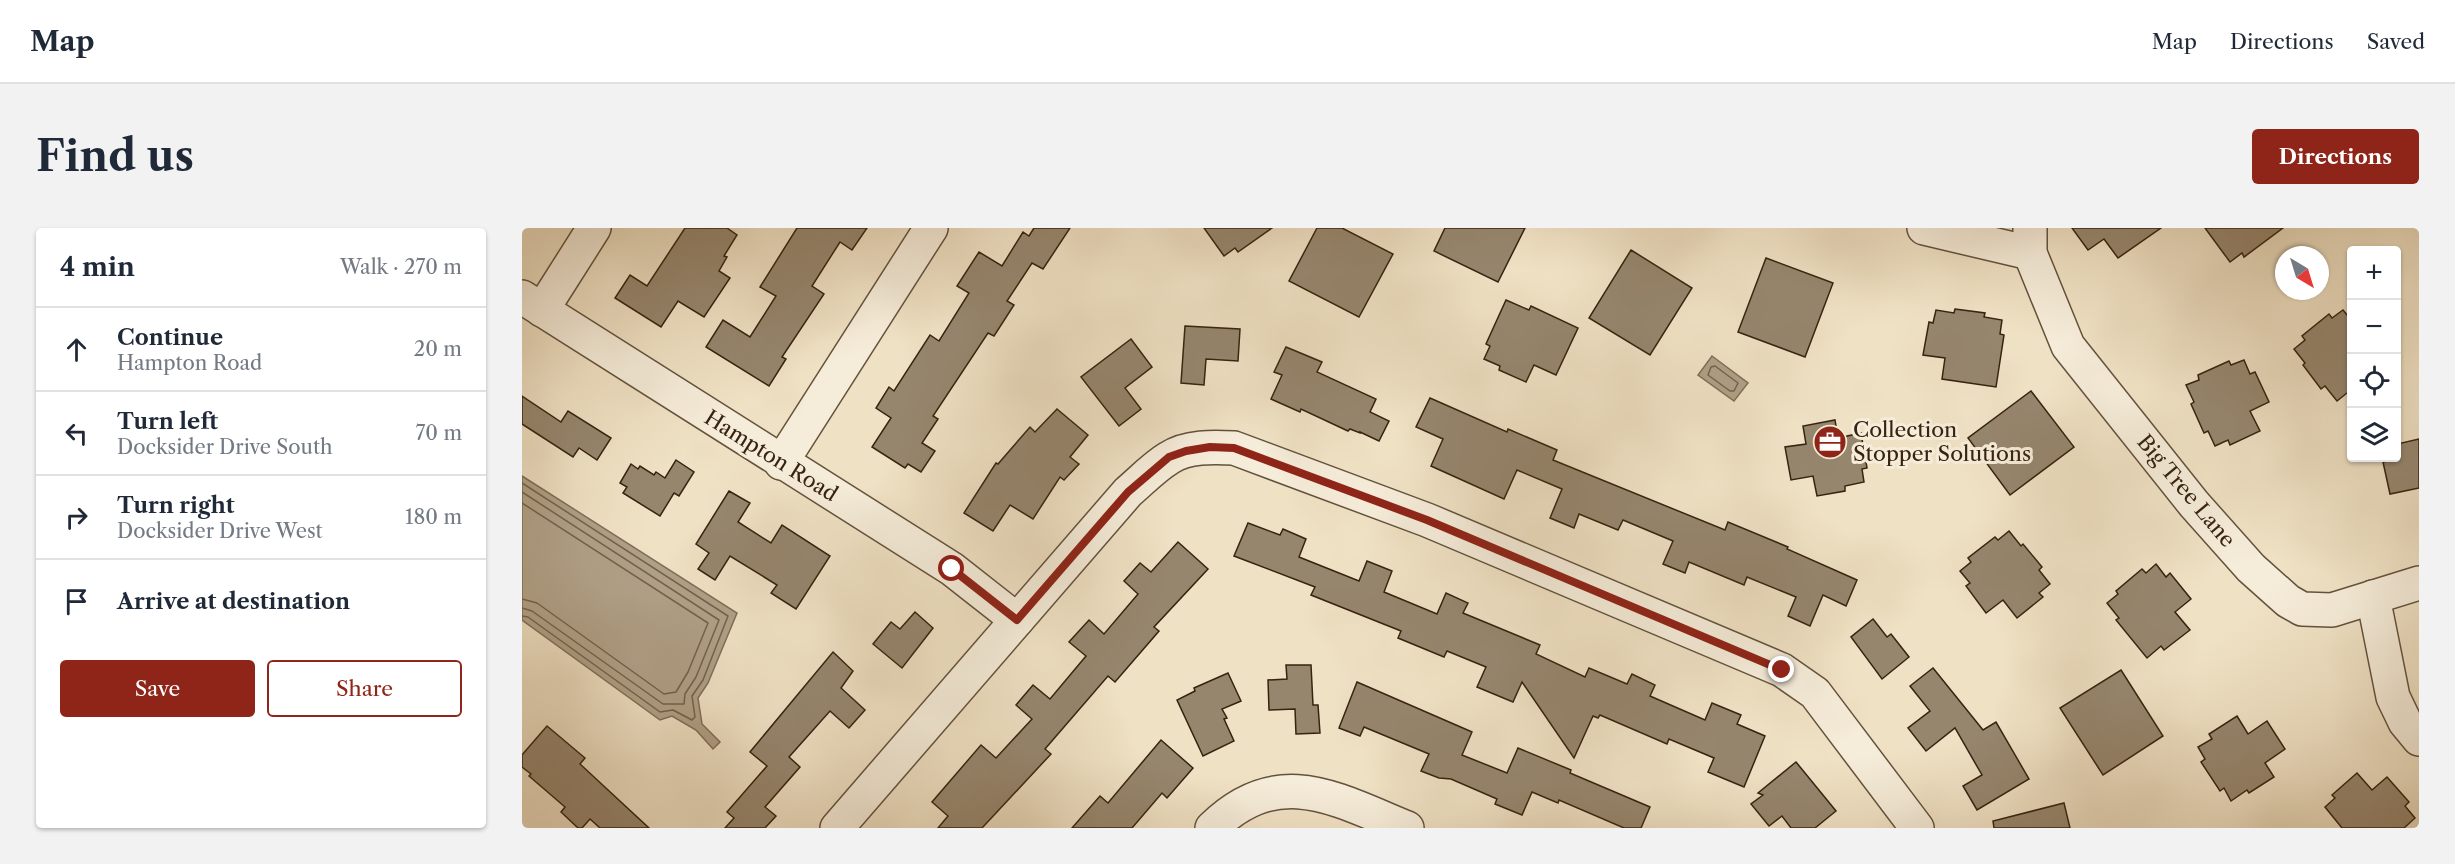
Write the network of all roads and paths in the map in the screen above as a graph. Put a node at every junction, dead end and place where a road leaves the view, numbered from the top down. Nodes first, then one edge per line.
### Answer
1 (594, 228) edge
2 (931, 228) edge
3 (1924, 228) edge
4 (2030, 241) edge
5 (532, 304) edge
6 (781, 463) junction
7 (2419, 583) edge
8 (2373, 597) junction
9 (1017, 620) junction
10 (2419, 740) edge
11 (837, 828) edge
12 (1212, 828) edge
13 (1407, 828) edge
14 (1917, 828) edge

1 - 5 street
2 - 6 street
3 - 4 street
4 - 8 street, Big Tree Lane
5 - 6 street, Hampton Road
6 - 9 street, Hampton Road
7 - 8 street, Big Tree Lane
8 - 10 street
9 - 11 street
9 - 14 street
12 - 13 street

